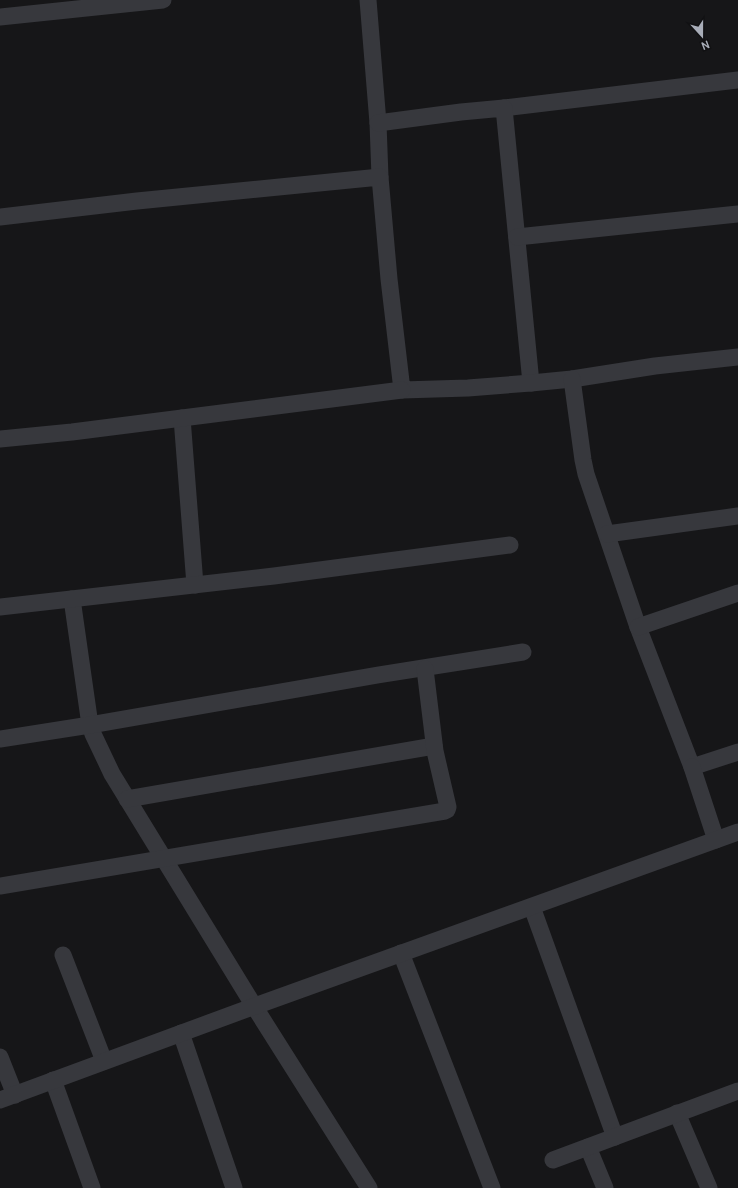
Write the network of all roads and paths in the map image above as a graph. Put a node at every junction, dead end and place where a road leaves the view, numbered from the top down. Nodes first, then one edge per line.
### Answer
1 (163, 0) edge
2 (368, 0) edge
3 (0, 17) edge
4 (738, 80) edge
5 (504, 108) junction
6 (378, 123) junction
7 (380, 177) junction
8 (738, 214) edge
9 (0, 217) edge
10 (517, 237) junction
11 (738, 357) edge
12 (572, 379) junction
13 (531, 383) junction
14 (402, 390) junction
15 (182, 418) junction
16 (0, 439) edge
17 (738, 516) edge
18 (607, 534) junction
19 (510, 546) dead end
20 (195, 585) junction
21 (738, 593) edge
22 (72, 599) junction
23 (0, 608) edge
24 (638, 627) junction
25 (523, 652) dead end
26 (425, 669) junction
27 (90, 725) junction
28 (0, 738) edge
29 (434, 746) junction
30 (738, 752) edge
31 (692, 767) junction
32 (127, 799) junction
33 (738, 832) edge
34 (716, 840) junction
35 (163, 858) junction
36 (0, 886) edge
37 (532, 906) junction
38 (401, 953) junction
39 (63, 955) dead end
40 (254, 1006) junction
41 (181, 1033) junction
42 (0, 1057) edge
43 (104, 1061) junction
44 (53, 1080) junction
45 (738, 1091) edge
46 (7, 1097) edge
47 (678, 1113) junction
48 (615, 1137) junction
49 (588, 1147) junction
50 (553, 1160) dead end
51 (92, 1188) edge
52 (234, 1188) edge
53 (369, 1188) edge
54 (492, 1188) edge
55 (605, 1188) edge
56 (709, 1188) edge

1 - 3 street
2 - 6 street
4 - 5 street
5 - 6 street
5 - 10 street
6 - 7 street
7 - 9 street
7 - 14 street
8 - 10 street
10 - 13 street
11 - 12 street
12 - 13 street
12 - 18 street
13 - 14 street
14 - 15 street
15 - 16 street
15 - 20 street
17 - 18 street
18 - 24 street
19 - 20 street
20 - 22 street
21 - 24 street
22 - 23 street
22 - 27 street
24 - 31 street
25 - 26 street
26 - 27 street
26 - 29 street
27 - 28 street
27 - 32 street
29 - 32 street
29 - 35 street
30 - 31 street
31 - 34 street
32 - 35 street
33 - 34 street
34 - 37 street
35 - 36 street
35 - 40 street
37 - 38 street
37 - 48 street
38 - 40 street
38 - 54 street
39 - 43 street
40 - 41 street
40 - 53 street
41 - 43 street
41 - 52 street
42 - 46 street
43 - 44 street
44 - 46 street
44 - 51 street
45 - 47 street
47 - 48 street
47 - 56 street
48 - 49 street
49 - 50 street
49 - 55 street

